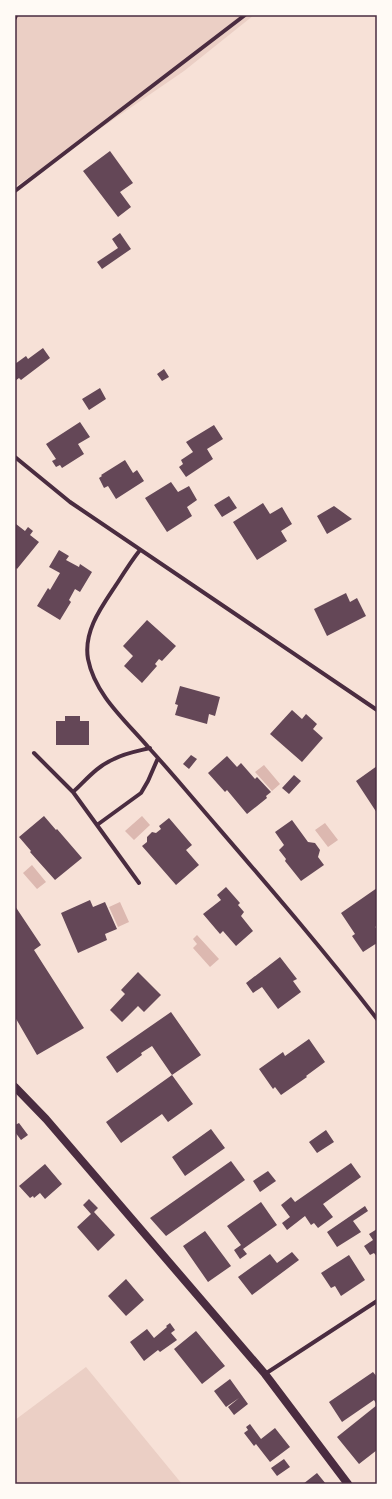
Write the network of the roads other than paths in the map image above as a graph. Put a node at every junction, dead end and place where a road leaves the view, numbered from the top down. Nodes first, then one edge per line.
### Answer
1 (245, 15) edge
2 (15, 191) edge
3 (15, 457) edge
4 (140, 550) junction
5 (377, 710) edge
6 (150, 748) junction
7 (34, 753) dead end
8 (158, 758) junction
9 (73, 792) junction
10 (97, 825) junction
11 (139, 883) dead end
12 (377, 1019) edge
13 (15, 1087) edge
14 (377, 1301) edge
15 (265, 1374) junction
16 (348, 1484) edge

1 - 2 street
3 - 4 street
4 - 5 street
4 - 6 street
6 - 8 street
6 - 9 street
7 - 9 street
8 - 10 street
8 - 12 street
9 - 10 street
10 - 11 street
13 - 15 main road
14 - 15 street
15 - 16 main road

